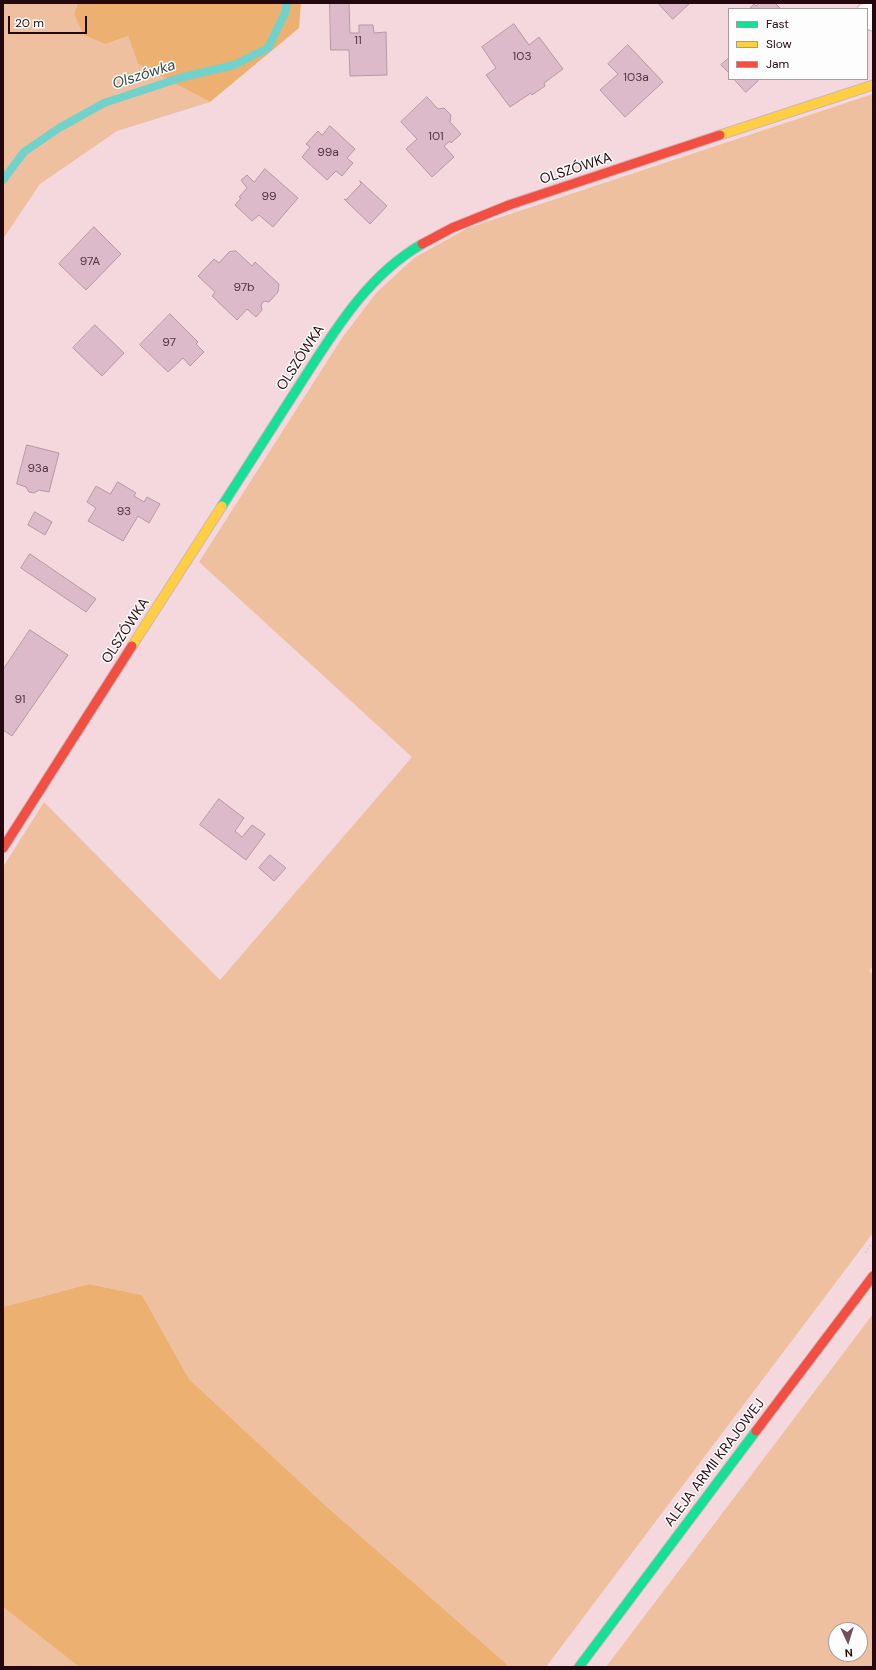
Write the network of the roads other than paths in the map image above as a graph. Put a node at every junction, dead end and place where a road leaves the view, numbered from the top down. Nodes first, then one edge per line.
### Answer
1 (873, 85) edge
2 (3, 848) edge
3 (873, 1276) edge
4 (579, 1667) edge

1 - 2 street, OLSZÓWKA
3 - 4 street, ALEJA ARMII KRAJOWEJ

